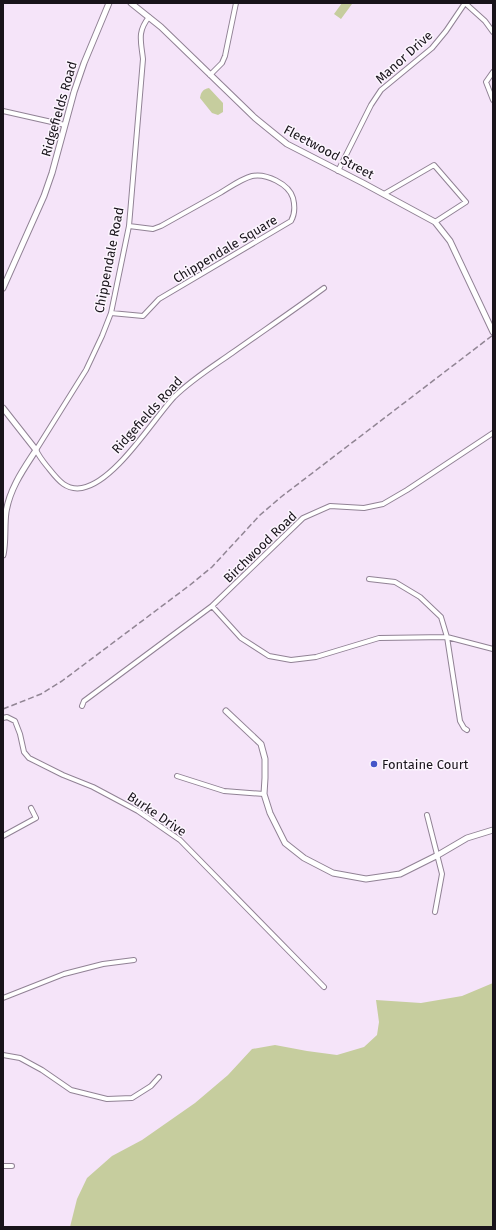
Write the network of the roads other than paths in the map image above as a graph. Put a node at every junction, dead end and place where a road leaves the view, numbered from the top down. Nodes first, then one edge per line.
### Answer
1 (112, 3) edge
2 (131, 3) edge
3 (236, 3) edge
4 (465, 3) edge
5 (149, 17) junction
6 (493, 32) edge
7 (493, 72) edge
8 (210, 75) junction
9 (493, 100) edge
10 (3, 111) edge
11 (64, 125) junction
12 (338, 171) junction
13 (384, 194) junction
14 (435, 222) junction
15 (129, 226) junction
16 (3, 288) edge
17 (324, 288) dead end
18 (111, 313) junction
19 (493, 332) edge
20 (3, 408) edge
21 (493, 433) edge
22 (36, 450) junction
23 (3, 555) edge
24 (369, 579) dead end
25 (212, 606) junction
26 (447, 637) junction
27 (493, 649) edge
28 (82, 706) dead end
29 (226, 711) dead end
30 (3, 718) edge
31 (466, 730) dead end
32 (177, 776) dead end
33 (264, 794) junction
34 (31, 808) dead end
35 (427, 815) dead end
36 (493, 830) edge
37 (3, 836) edge
38 (438, 855) junction
39 (435, 912) dead end
40 (134, 960) dead end
41 (324, 987) dead end
42 (3, 998) edge
43 (3, 1055) edge
44 (159, 1077) dead end
45 (3, 1166) edge
46 (12, 1166) dead end

1 - 11 street, Ridgefields Road
2 - 5 street, Fleetwood Street
3 - 8 street
4 - 6 street
4 - 12 street, Manor Drive
5 - 8 street, Fleetwood Street
5 - 15 street, Chippendale Road
7 - 9 street
8 - 12 street, Fleetwood Street
10 - 11 street
11 - 16 street, Ridgefields Road
12 - 13 street, Fleetwood Street
13 - 14 street, Fleetwood Street
13 - 14 street
14 - 19 street, Fleetwood Street
15 - 18 street, Chippendale Road
15 - 18 street, Chippendale Square
17 - 22 street, Ridgefields Road
18 - 22 street, Chippendale Road
20 - 22 street, Ridgefields Road
21 - 25 street, Birchwood Road
22 - 23 street, Chippendale Road
24 - 26 street
25 - 26 street
25 - 28 street, Birchwood Road
26 - 27 street
26 - 31 street
29 - 33 street
30 - 41 street, Burke Drive
32 - 33 street
33 - 38 street
34 - 37 street
35 - 38 street
36 - 38 street
38 - 39 street
40 - 42 street
43 - 44 street
45 - 46 street

